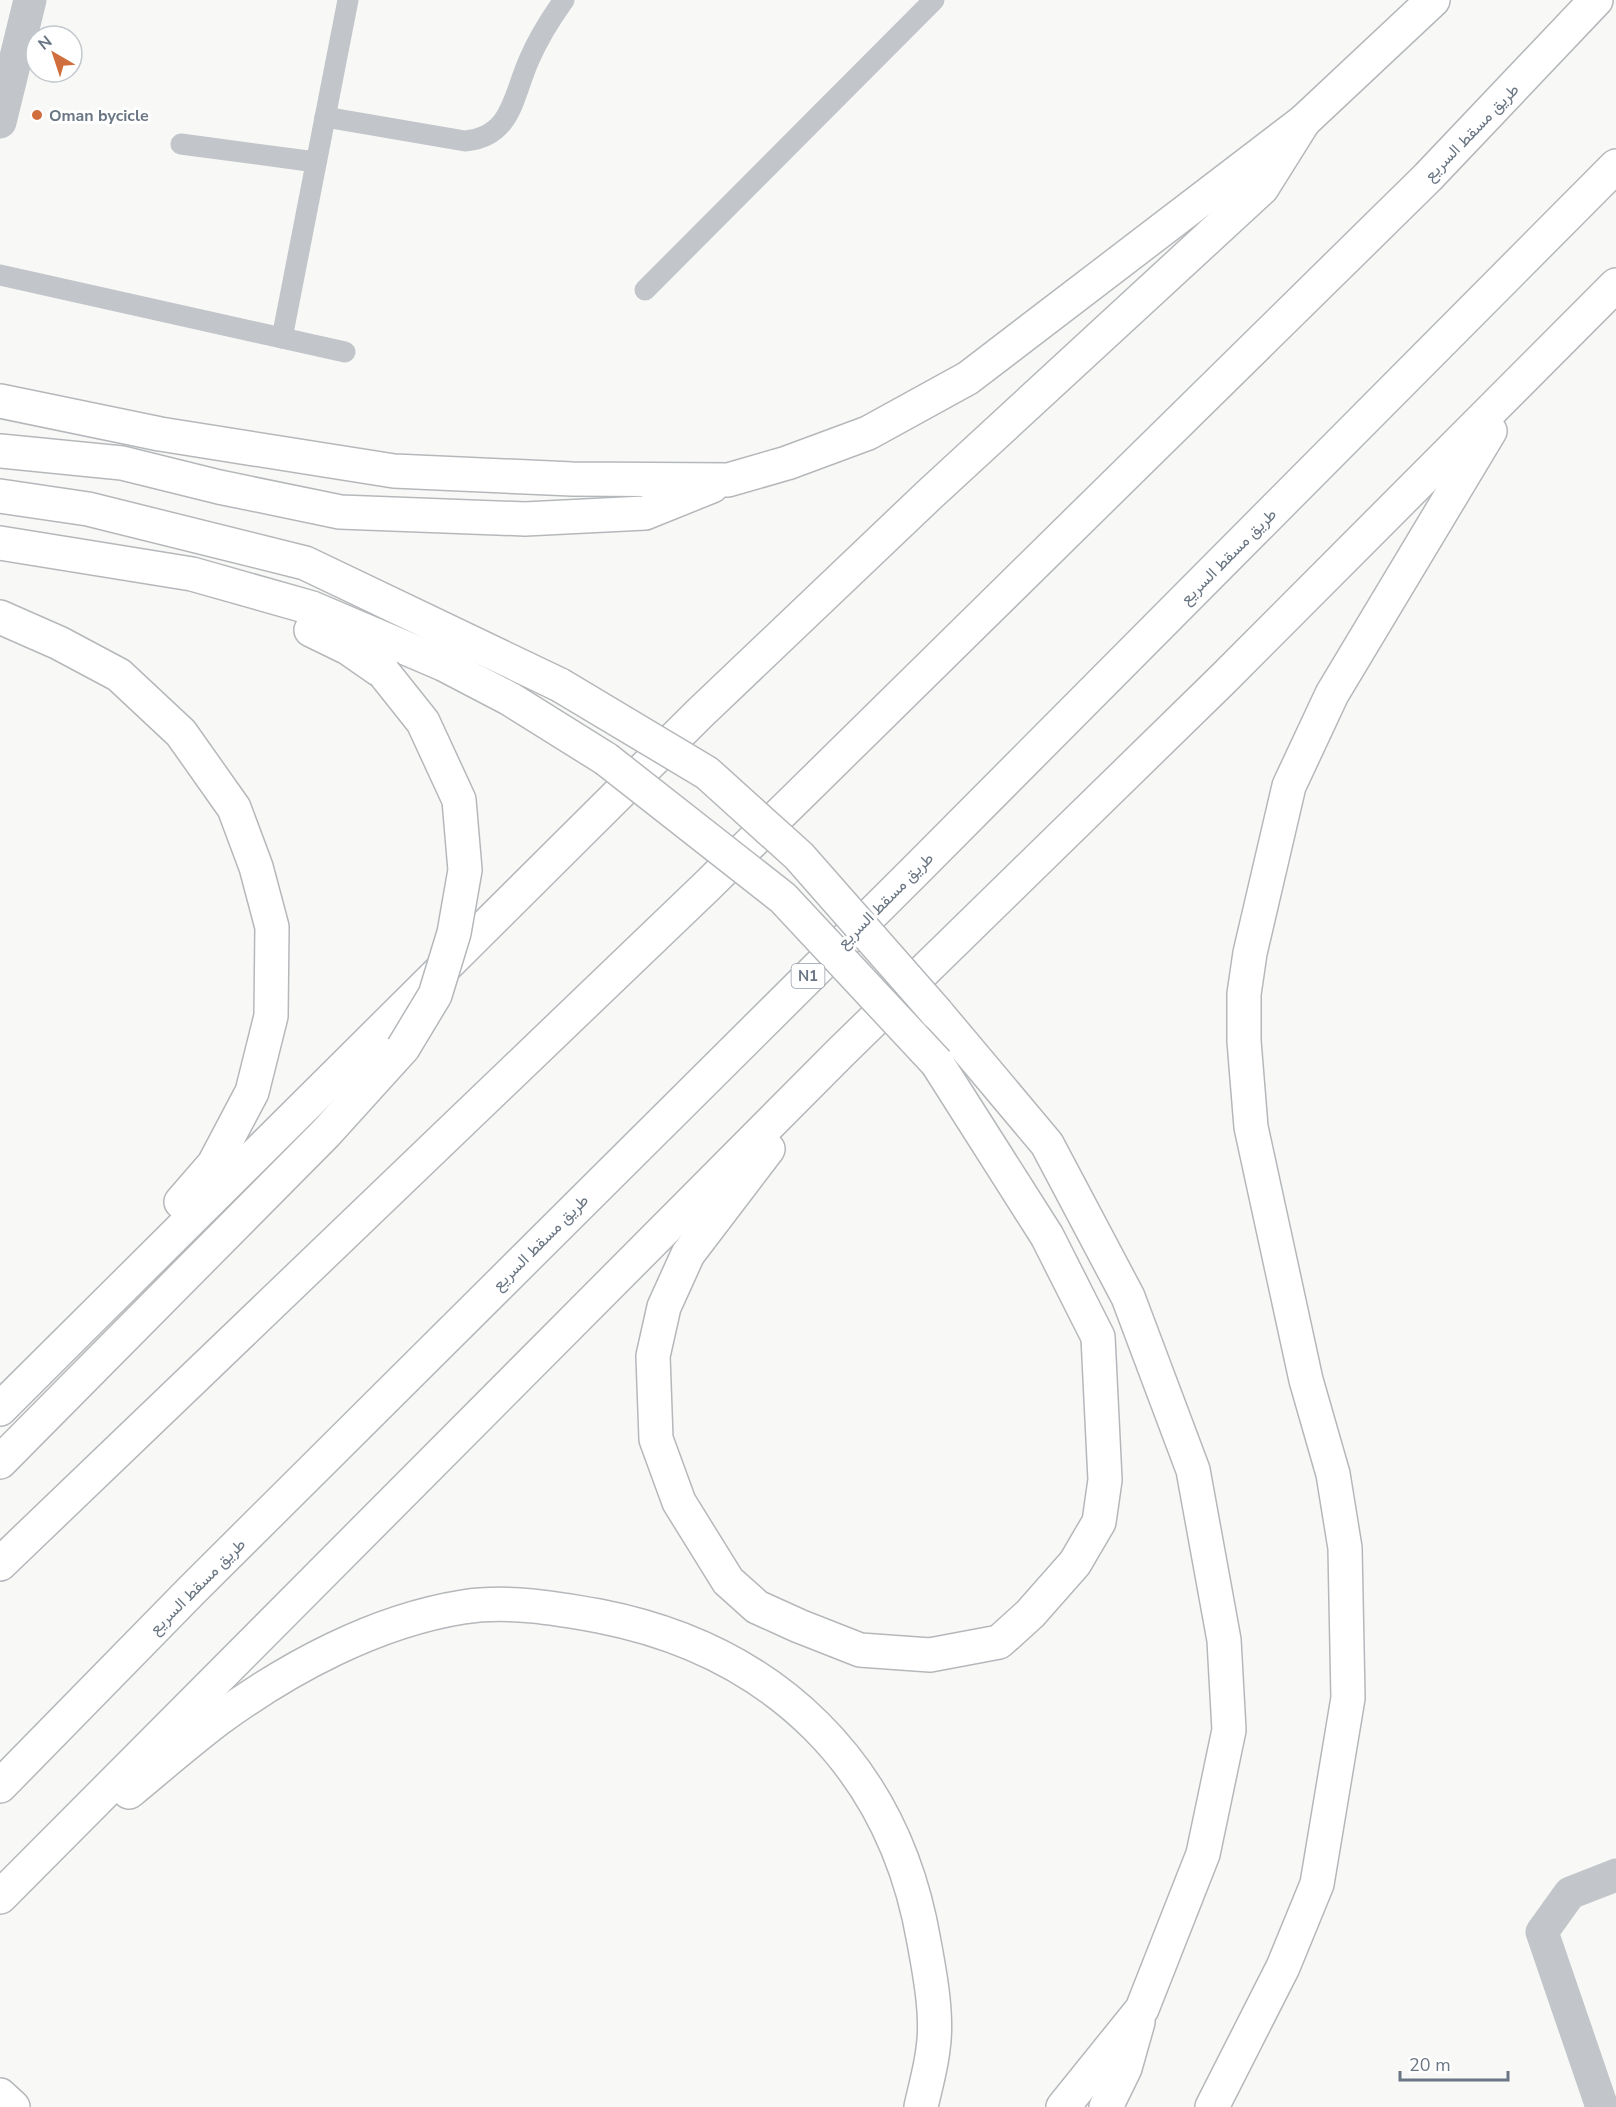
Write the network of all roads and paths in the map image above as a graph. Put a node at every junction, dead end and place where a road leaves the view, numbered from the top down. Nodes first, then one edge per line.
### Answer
1 (30, 0) edge
2 (348, 0) edge
3 (564, 0) edge
4 (934, 0) edge
5 (1433, 0) edge
6 (1596, 0) edge
7 (2, 108) edge
8 (325, 117) junction
9 (1304, 121) junction
10 (181, 144) dead end
11 (316, 162) junction
12 (1616, 166) edge
13 (0, 275) edge
14 (1616, 285) edge
15 (645, 290) dead end
16 (282, 338) junction
17 (345, 352) dead end
18 (1518, 384) junction
19 (0, 401) edge
20 (0, 452) edge
21 (728, 480) junction
22 (0, 496) edge
23 (0, 543) edge
24 (192, 574) junction
25 (0, 617) edge
26 (841, 1052) junction
27 (10, 1400) edge
28 (0, 1462) edge
29 (0, 1564) edge
30 (0, 1786) edge
31 (1616, 1875) edge
32 (0, 1897) edge
33 (1142, 2009) junction
34 (0, 2095) edge
35 (13, 2107) edge
36 (921, 2107) edge
37 (1063, 2107) edge
38 (1106, 2107) edge
39 (1212, 2107) edge
40 (1602, 2107) edge

1 - 7 street
2 - 8 lane
3 - 8 lane
4 - 15 lane
5 - 9 highway
6 - 29 highway, طريق مسقط السريع
8 - 11 lane
9 - 21 highway
9 - 27 highway
10 - 11 lane
11 - 16 lane
12 - 30 highway, طريق مسقط السريع / N1
13 - 16 lane
14 - 18 highway
16 - 17 lane
18 - 26 highway
18 - 39 highway
19 - 21 highway
20 - 21 highway
22 - 33 highway, bridge
23 - 24 highway
24 - 26 highway, bridge
24 - 28 highway, bridge
25 - 27 highway
26 - 32 highway
31 - 40 street
32 - 36 highway
33 - 37 highway
33 - 38 highway
34 - 35 highway

